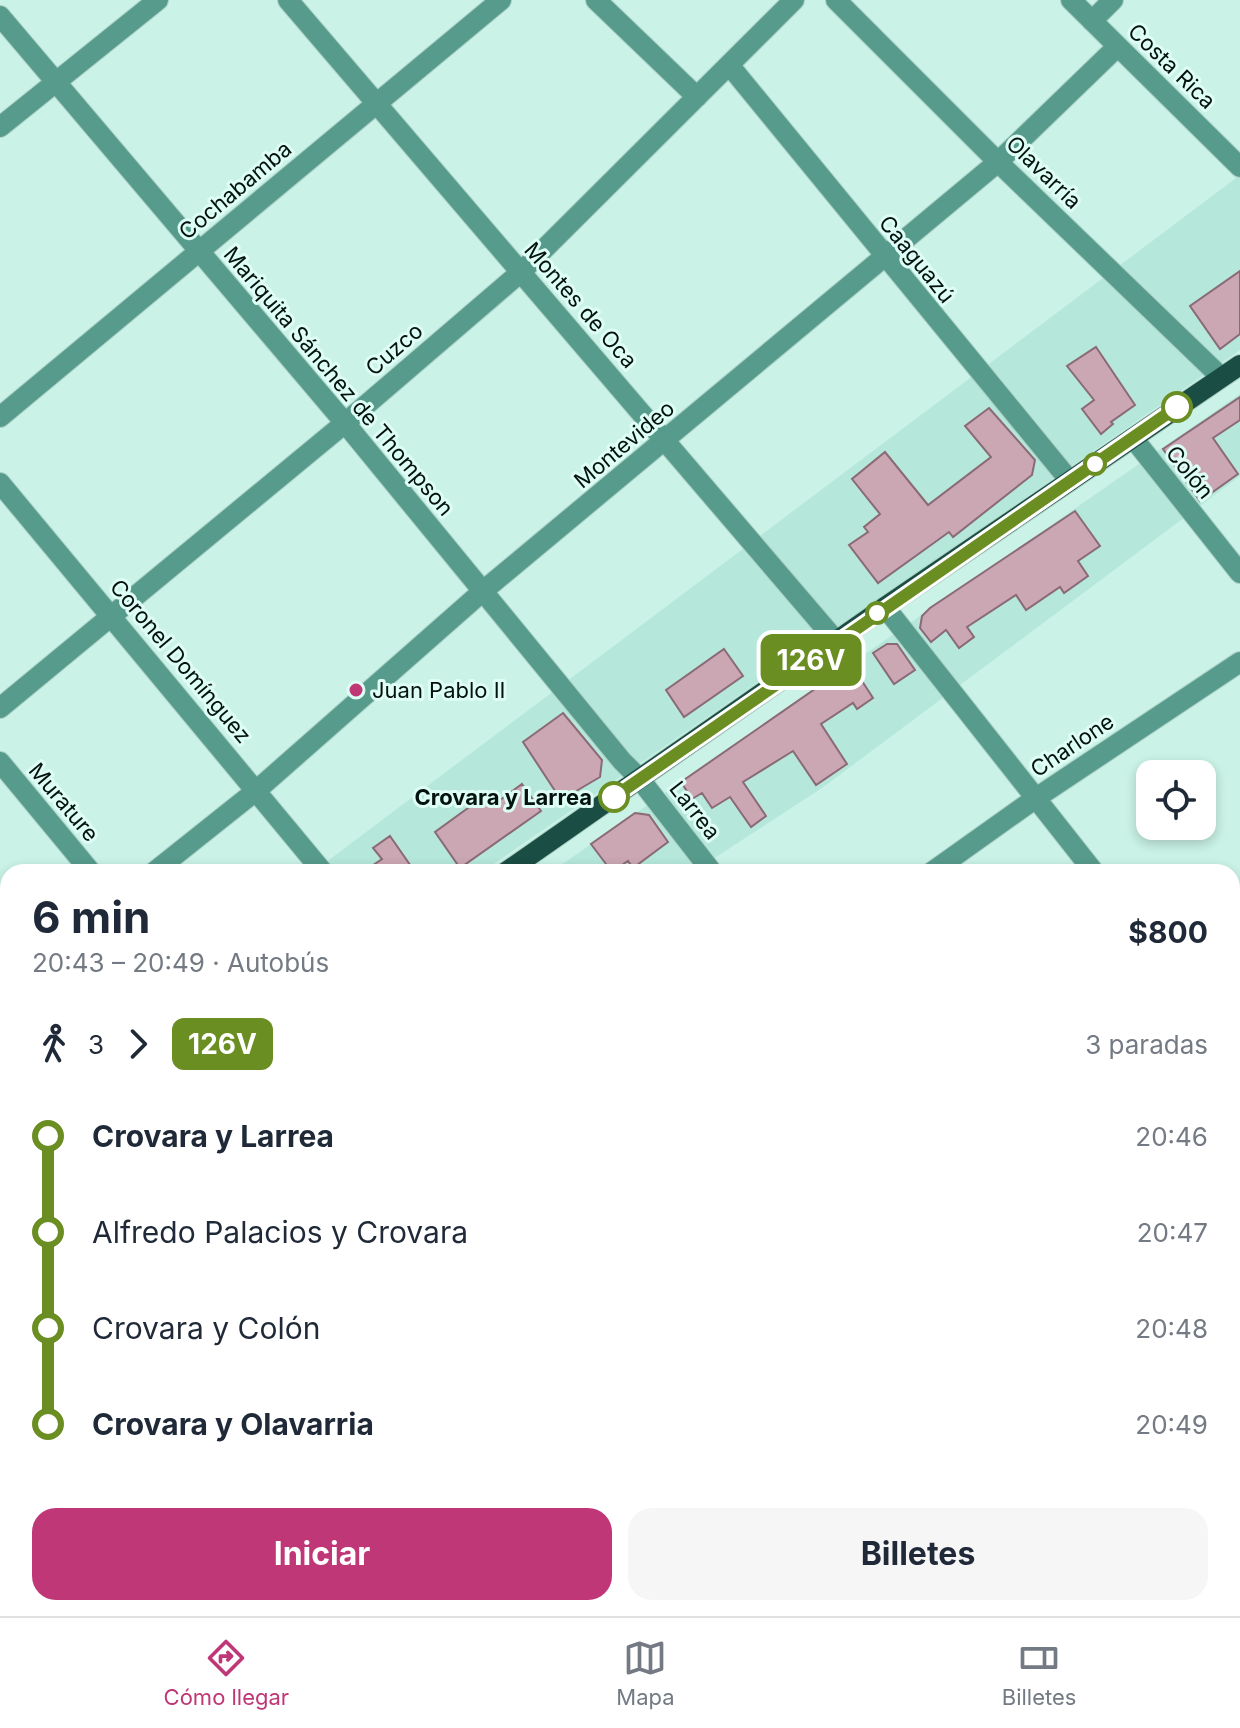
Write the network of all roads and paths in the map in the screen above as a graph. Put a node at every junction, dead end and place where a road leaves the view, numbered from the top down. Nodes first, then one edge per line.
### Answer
1 (158, 0) edge
2 (288, 0) edge
3 (501, 0) edge
4 (596, 0) edge
5 (794, 0) edge
6 (836, 0) edge
7 (1071, 0) edge
8 (1113, 0) edge
9 (0, 16) edge
10 (1092, 21) junction
11 (1117, 47) junction
12 (730, 66) junction
13 (55, 82) junction
14 (697, 97) junction
15 (378, 103) junction
16 (0, 127) edge
17 (998, 162) junction
18 (1240, 167) edge
19 (198, 251) junction
20 (885, 258) junction
21 (521, 272) junction
22 (1240, 365) edge
23 (1221, 377) junction
24 (0, 417) edge
25 (345, 423) junction
26 (1133, 438) junction
27 (666, 441) junction
28 (1070, 481) junction
29 (0, 483) edge
30 (1240, 573) edge
31 (483, 591) junction
32 (885, 607) junction
33 (113, 616) junction
34 (837, 642) junction
35 (1240, 662) edge
36 (0, 708) edge
37 (0, 762) edge
38 (639, 778) junction
39 (257, 790) junction
40 (1036, 798) junction
41 (84, 864) edge
42 (164, 864) edge
43 (317, 864) edge
44 (517, 864) edge
45 (706, 864) edge
46 (943, 864) edge
47 (1088, 864) edge

1 - 13 street
2 - 15 street, Montes de Oca
3 - 15 street, Cochabamba
4 - 14 street
5 - 12 street, Cuzco
6 - 17 street, Olavarría
7 - 10 street, Costa Rica
8 - 10 street
9 - 13 street, Mariquita Sánchez de Thompson
10 - 11 street, Costa Rica
11 - 17 street, Montevideo
11 - 18 street, Costa Rica
12 - 14 street, Cuzco
12 - 20 street, Caaguazú
13 - 16 street
13 - 19 street, Mariquita Sánchez de Thompson
14 - 21 street, Cuzco
15 - 19 street, Cochabamba
15 - 21 street, Montes de Oca
17 - 20 street, Montevideo
17 - 23 street, Olavarría
19 - 24 street, Cochabamba
19 - 25 street, Mariquita Sánchez de Thompson
20 - 27 street, Montevideo
20 - 28 street, Caaguazú
21 - 25 street, Cuzco
21 - 27 street, Montes de Oca
22 - 23 main road
23 - 26 main road
25 - 31 street, Mariquita Sánchez de Thompson
25 - 33 street, Cuzco
26 - 28 main road
26 - 30 street, Colón
27 - 31 street, Montevideo
27 - 34 street, Montes de Oca
28 - 32 main road
29 - 33 street, Coronel Domínguez
31 - 38 street, Mariquita Sánchez de Thompson
31 - 39 street, Montevideo
32 - 34 main road
32 - 40 street
33 - 36 street, Cuzco
33 - 39 street, Coronel Domínguez
34 - 38 main road
35 - 40 street, Charlone
37 - 41 street, Murature
38 - 44 main road
38 - 45 street, Larrea
39 - 42 street, Montevideo
39 - 43 street, Coronel Domínguez
40 - 46 street, Charlone
40 - 47 street

